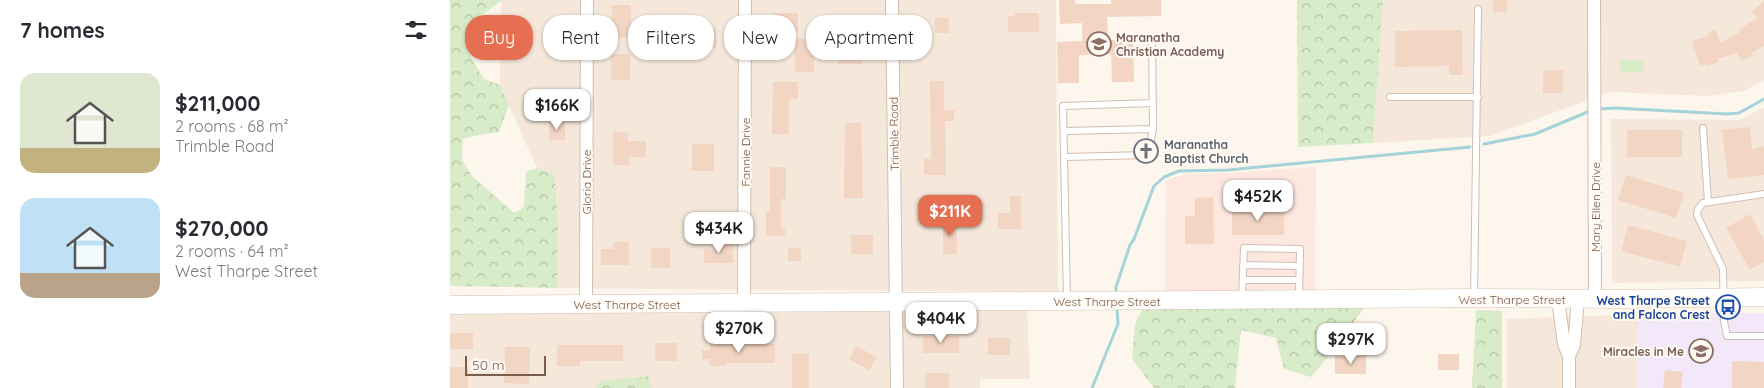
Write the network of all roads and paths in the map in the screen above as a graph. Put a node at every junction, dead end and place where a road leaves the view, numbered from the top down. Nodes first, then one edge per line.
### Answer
1 (587, 0) edge
2 (745, 0) edge
3 (892, 0) edge
4 (1594, 0) edge
5 (1478, 9) dead end
6 (1152, 39) dead end
7 (1390, 97) dead end
8 (1478, 97) junction
9 (1153, 103) junction
10 (1703, 128) dead end
11 (1153, 129) junction
12 (1064, 131) junction
13 (1064, 158) junction
14 (1764, 194) edge
15 (1708, 202) junction
16 (1243, 265) junction
17 (1299, 266) junction
18 (1243, 280) junction
19 (1299, 280) junction
20 (1764, 297) edge
21 (1474, 298) junction
22 (1723, 298) junction
23 (1558, 299) junction
24 (1586, 299) junction
25 (1242, 300) junction
26 (1299, 300) junction
27 (1067, 301) junction
28 (744, 303) junction
29 (896, 303) junction
30 (586, 304) junction
31 (450, 305) edge
32 (1764, 336) edge
33 (1569, 356) junction
34 (897, 388) edge
35 (1569, 388) edge

1 - 30 street, Gloria Drive
2 - 28 street, Fannie Drive
3 - 29 street, Trimble Road
4 - 24 street, Mary Ellen Drive
5 - 8 lane
6 - 9 lane
7 - 8 lane
8 - 21 lane
9 - 11 lane
9 - 12 lane
10 - 15 lane
11 - 12 lane
11 - 13 lane
12 - 13 lane
13 - 27 lane
14 - 15 lane
15 - 22 lane
16 - 17 lane
16 - 17 lane
16 - 18 lane
17 - 19 lane
18 - 19 lane
18 - 25 lane
19 - 26 lane
20 - 22 main road, West Tharpe Street
21 - 23 main road, West Tharpe Street
21 - 26 main road, West Tharpe Street
22 - 24 main road, West Tharpe Street
22 - 32 lane
23 - 24 main road, West Tharpe Street
23 - 33 street
24 - 33 street, Mary Ellen Drive
25 - 26 main road, West Tharpe Street
25 - 27 main road, West Tharpe Street
27 - 29 main road, West Tharpe Street
28 - 29 main road, West Tharpe Street
28 - 30 main road, West Tharpe Street
29 - 34 street, Trimble Road
30 - 31 main road, West Tharpe Street
33 - 35 street

